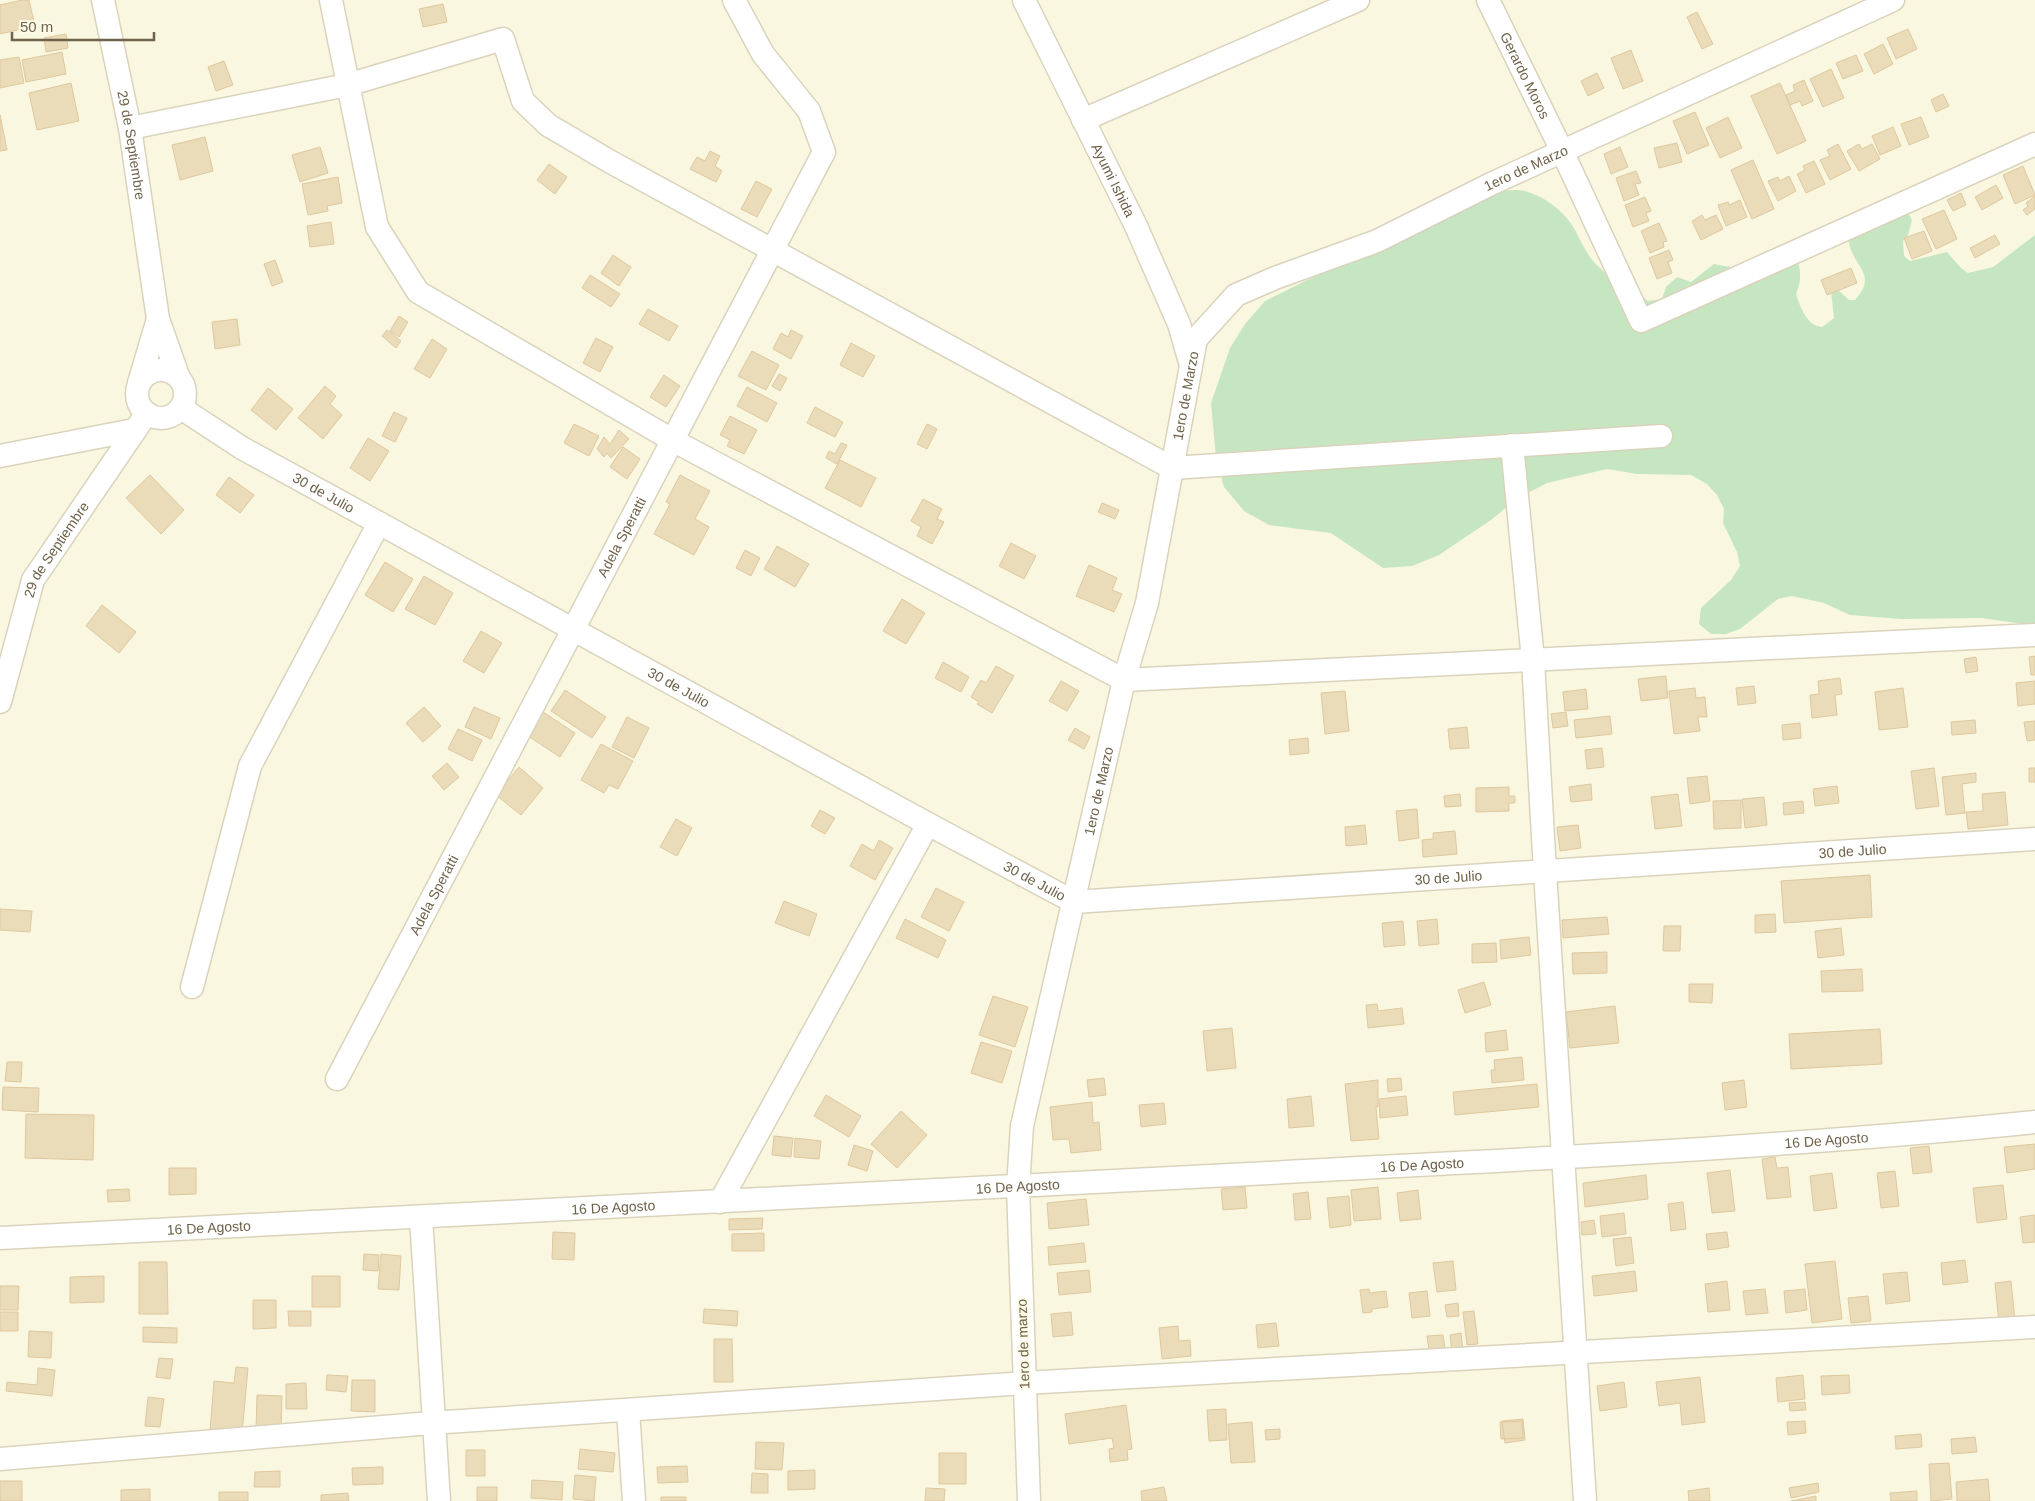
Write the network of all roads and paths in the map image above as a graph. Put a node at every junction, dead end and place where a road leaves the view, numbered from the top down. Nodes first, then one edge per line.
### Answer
1 (103, 0) edge
2 (331, 0) edge
3 (734, 0) edge
4 (1024, 0) edge
5 (1358, 0) edge
6 (1488, 0) edge
7 (1893, 0) edge
8 (347, 85) junction
9 (1083, 120) junction
10 (130, 128) junction
11 (2035, 144) edge
12 (1562, 151) junction
13 (773, 250) junction
14 (158, 319) junction
15 (1191, 365) junction
16 (178, 376) junction
17 (139, 383) junction
18 (181, 408) junction
19 (140, 422) junction
20 (1661, 436) dead end
21 (674, 441) junction
22 (1512, 445) junction
23 (0, 456) edge
24 (1172, 468) junction
25 (379, 522) junction
26 (574, 630) junction
27 (2035, 635) edge
28 (1533, 660) junction
29 (1124, 680) junction
30 (0, 702) edge
31 (928, 824) junction
32 (2035, 839) edge
33 (1545, 872) junction
34 (1074, 902) junction
35 (192, 987) dead end
36 (337, 1080) dead end
37 (2035, 1122) edge
38 (1563, 1157) junction
39 (1018, 1187) junction
40 (720, 1202) junction
41 (421, 1217) junction
42 (0, 1238) edge
43 (2035, 1327) edge
44 (1576, 1352) junction
45 (1024, 1383) junction
46 (628, 1410) junction
47 (434, 1423) junction
48 (0, 1459) edge
49 (439, 1501) edge
50 (634, 1501) edge
51 (1029, 1501) edge
52 (1585, 1501) edge

1 - 10 street, 29 de Septiembre
2 - 8 street
3 - 13 street, Adela Speratti
4 - 9 street, Ayumi Ishida
5 - 9 street
6 - 12 street, Gerardo Moros
7 - 12 street, 1ero de Marzo
8 - 10 street
8 - 13 street
8 - 21 street
9 - 15 street, Ayumi Ishida
10 - 14 street, 29 de Septiembre
11 - 12 street, Gerardo Moros
12 - 15 street, 1ero de Marzo
13 - 21 street, Adela Speratti
13 - 24 street
14 - 16 street
14 - 17 street
15 - 24 street, 1ero de Marzo
16 - 17 street
16 - 18 street
17 - 19 street
18 - 19 street
18 - 25 street, 30 de Julio
19 - 23 street
19 - 30 street, 29 de Septiembre
20 - 22 street
21 - 26 street, Adela Speratti
21 - 29 street
22 - 24 street
22 - 28 street
24 - 29 street, 1ero de Marzo
25 - 26 street, 30 de Julio
25 - 35 street
26 - 31 street, 30 de Julio
26 - 36 street, Adela Speratti
27 - 28 street
28 - 29 street
28 - 33 street
29 - 34 street, 1ero de Marzo
31 - 34 street, 30 de Julio
31 - 40 street
32 - 33 street, 30 de Julio
33 - 34 street, 30 de Julio
33 - 38 street
34 - 39 street, 1ero de Marzo
37 - 38 street, 16 De Agosto
38 - 39 street, 16 De Agosto
38 - 44 street
39 - 40 street, 16 De Agosto
39 - 45 street, 1ero de marzo
40 - 41 street, 16 De Agosto
41 - 42 street, 16 De Agosto
41 - 47 street
43 - 44 street
44 - 45 street
44 - 52 street
45 - 46 street
45 - 51 street, 1ero de marzo
46 - 47 street
46 - 50 street
47 - 48 street
47 - 49 street

